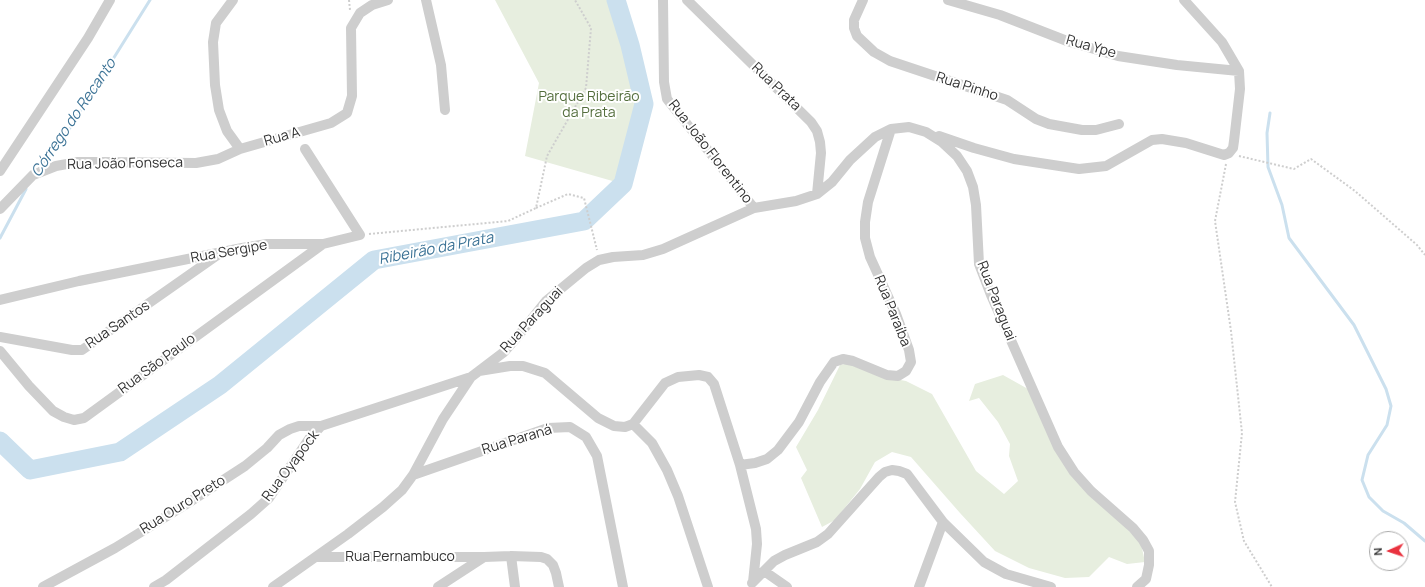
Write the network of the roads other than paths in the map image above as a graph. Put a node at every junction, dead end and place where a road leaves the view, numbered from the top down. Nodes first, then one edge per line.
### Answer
1 (110, 0) edge
2 (233, 0) edge
3 (388, 0) edge
4 (426, 0) edge
5 (663, 0) edge
6 (687, 0) edge
7 (863, 0) edge
8 (948, 0) edge
9 (1184, 0) edge
10 (1239, 71) junction
11 (446, 110) dead end
12 (1119, 124) dead end
13 (891, 129) junction
14 (926, 132) junction
15 (240, 149) junction
16 (305, 149) dead end
17 (0, 172) edge
18 (817, 194) junction
19 (754, 208) junction
20 (0, 209) edge
21 (323, 244) junction
22 (221, 253) junction
23 (0, 300) edge
24 (0, 337) edge
25 (0, 351) edge
26 (475, 374) junction
27 (633, 424) junction
28 (321, 426) junction
29 (740, 465) junction
30 (413, 475) junction
31 (943, 522) junction
32 (511, 556) junction
33 (316, 557) junction
34 (484, 557) junction
35 (764, 570) junction
36 (751, 584) edge
37 (43, 587) edge
38 (154, 587) edge
39 (273, 587) edge
40 (438, 587) edge
41 (515, 587) edge
42 (559, 587) edge
43 (623, 587) edge
44 (708, 587) edge
45 (787, 587) edge
46 (919, 587) edge
47 (1051, 587) edge
48 (1137, 587) edge

1 - 17 street
2 - 15 street
3 - 15 street, Rua A
4 - 11 street
5 - 19 street, Rua João Florentino
6 - 18 street, Rua Prata
7 - 12 street, Rua Pinho
8 - 10 street, Rua Ype
9 - 10 street
10 - 14 street
13 - 14 street, Rua Paraguai
13 - 18 street, Rua Paraguai
13 - 29 street, Rua Paraíba
14 - 48 street, Rua Paraguai
15 - 20 street, Rua João Fonseca
16 - 21 street, Rua Sergipe
18 - 19 street, Rua Paraguai
19 - 26 street, Rua Paraguai
21 - 22 street, Rua Sergipe
21 - 25 street, Rua São Paulo
22 - 23 street, Rua Sergipe
22 - 24 street, Rua Santos
26 - 27 street
26 - 28 street, Rua Oyapock
26 - 30 street
27 - 29 street
27 - 44 street
28 - 37 street, Rua Ouro Preto
28 - 38 street, Rua Oyapock
29 - 36 street
30 - 33 street
30 - 43 street, Rua Paraná
31 - 35 street
31 - 46 street
31 - 47 street
32 - 34 street, Rua Pernambuco
32 - 41 street
32 - 42 street, Rua Pernambuco
33 - 34 street, Rua Pernambuco
33 - 39 street
34 - 40 street
35 - 36 street
35 - 45 street

